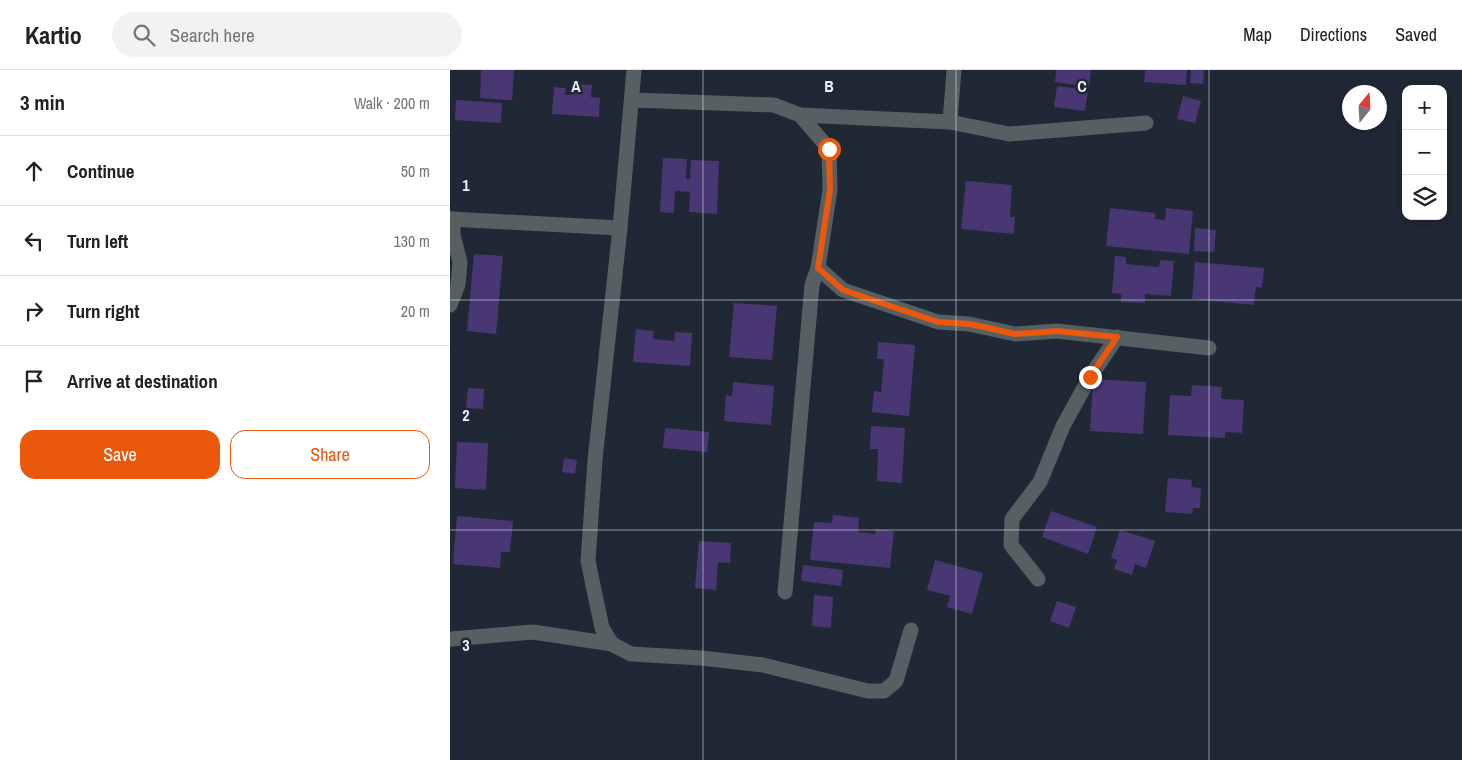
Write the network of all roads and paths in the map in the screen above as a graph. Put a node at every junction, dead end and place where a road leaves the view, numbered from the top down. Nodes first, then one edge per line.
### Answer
1 (634, 70) edge
2 (954, 70) edge
3 (632, 100) junction
4 (800, 115) junction
5 (950, 122) junction
6 (1146, 122) dead end
7 (452, 219) edge
8 (620, 228) junction
9 (818, 268) junction
10 (450, 305) edge
11 (1117, 337) junction
12 (1209, 348) dead end
13 (1038, 579) dead end
14 (785, 592) dead end
15 (910, 630) dead end
16 (450, 639) edge
17 (612, 644) junction

1 - 3 street
2 - 5 street
3 - 4 street
3 - 8 street
4 - 5 street
4 - 9 street
5 - 6 street
7 - 8 street
7 - 10 street
8 - 17 street
9 - 11 street
9 - 14 street
11 - 12 street
11 - 13 street
15 - 17 street
16 - 17 street

